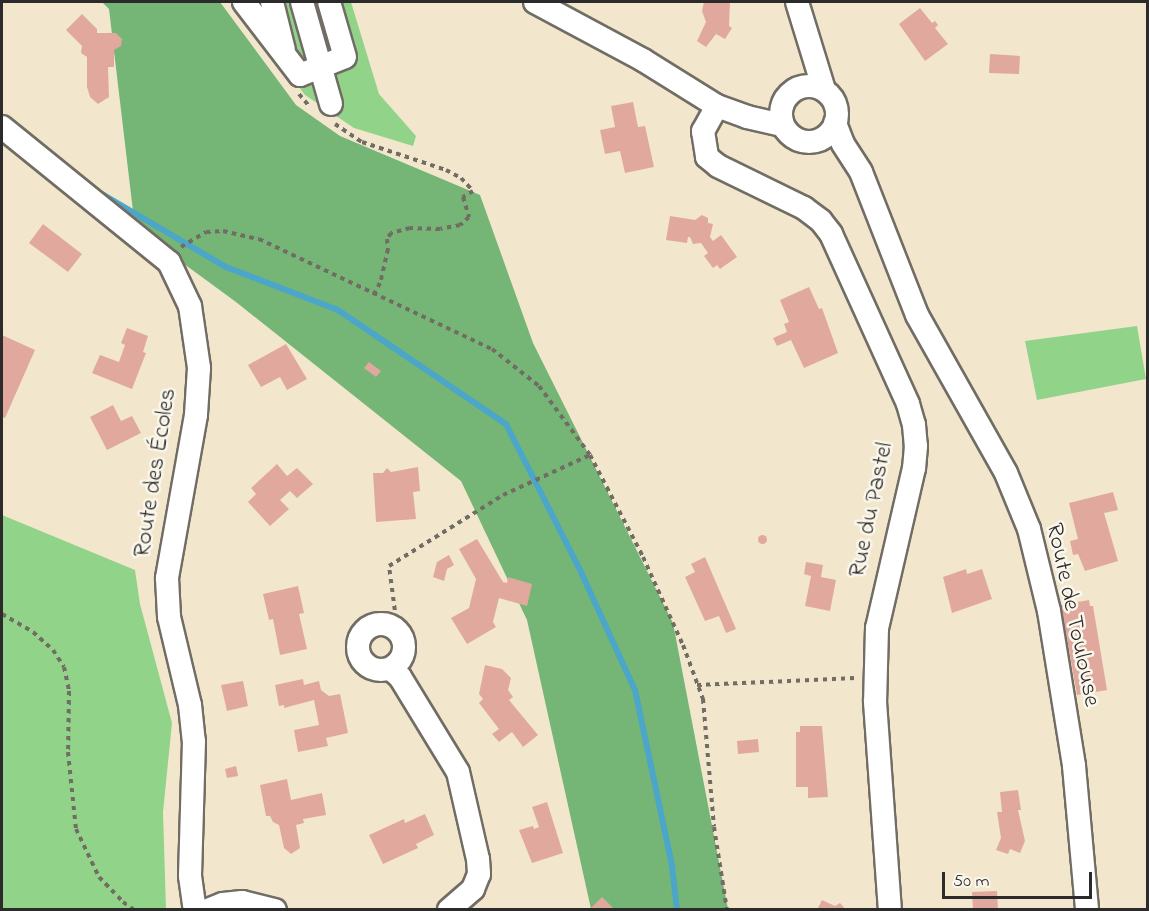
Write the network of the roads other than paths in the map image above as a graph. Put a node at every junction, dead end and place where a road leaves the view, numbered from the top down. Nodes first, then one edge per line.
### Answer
1 (244, 2) edge
2 (272, 2) edge
3 (302, 2) edge
4 (329, 2) edge
5 (535, 2) edge
6 (800, 9) edge
7 (287, 58) junction
8 (320, 67) junction
9 (824, 90) junction
10 (792, 94) junction
11 (331, 104) dead end
12 (726, 109) junction
13 (835, 123) junction
14 (783, 124) junction
15 (2, 127) edge
16 (814, 141) junction
17 (866, 188) junction
18 (391, 669) junction
19 (195, 909) edge
20 (208, 909) edge
21 (275, 909) edge
22 (449, 909) edge
23 (890, 909) edge
24 (1087, 909) edge

1 - 7 street
2 - 7 street
3 - 8 street
4 - 8 street
5 - 12 street
6 - 9 street
6 - 10 street
7 - 8 street
8 - 11 street
9 - 10 street
9 - 13 street
10 - 12 street
10 - 14 street
12 - 14 street
12 - 23 street, Rue du Pastel
13 - 16 street
13 - 17 street, Route de Toulouse
14 - 16 street
15 - 19 street, Route des Écoles
16 - 17 street, Route de Toulouse
17 - 24 street, Route de Toulouse
18 - 18 street
18 - 22 street
20 - 21 street

